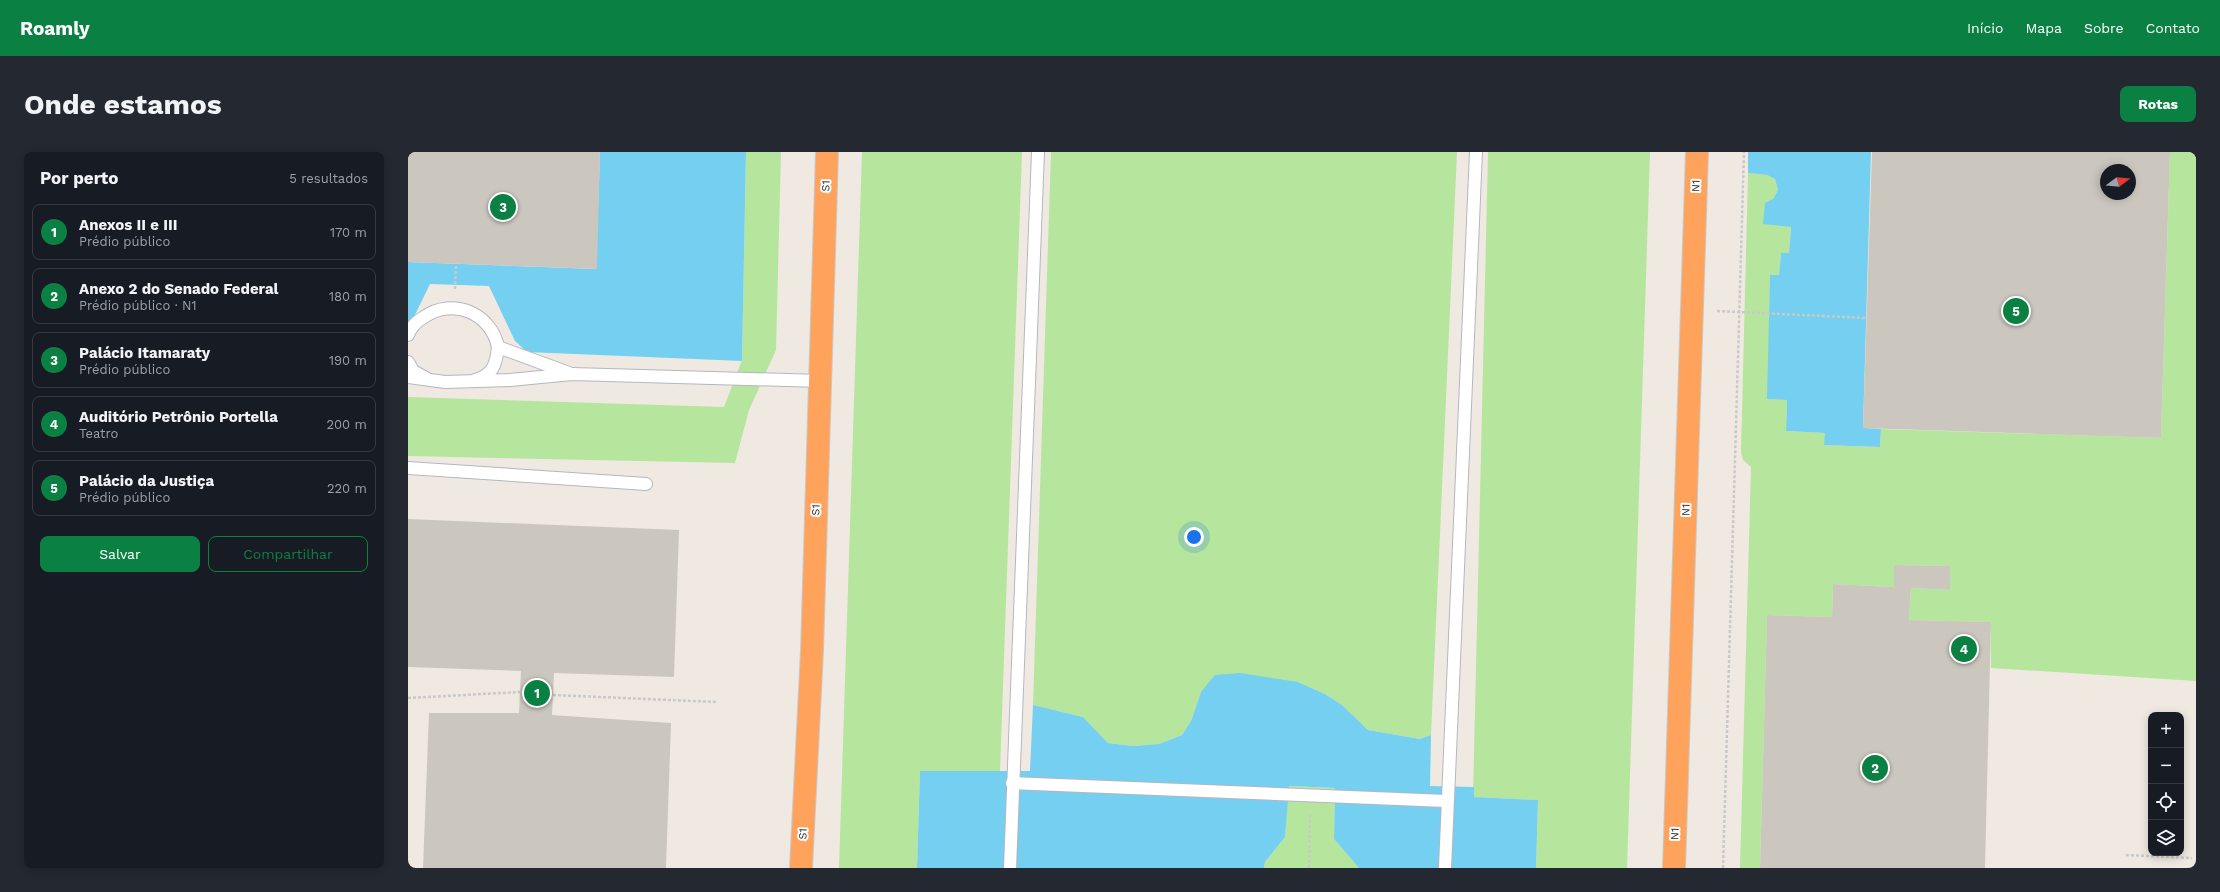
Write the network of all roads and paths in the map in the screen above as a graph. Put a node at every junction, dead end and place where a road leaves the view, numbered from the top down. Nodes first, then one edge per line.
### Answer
1 (827, 152) edge
2 (1038, 152) edge
3 (1476, 152) edge
4 (1697, 152) edge
5 (1744, 152) edge
6 (456, 264) dead end
7 (455, 307) junction
8 (1692, 310) junction
9 (1866, 318) dead end
10 (408, 335) edge
11 (498, 347) junction
12 (408, 362) edge
13 (572, 374) junction
14 (408, 377) edge
15 (429, 380) junction
16 (470, 381) junction
17 (821, 381) junction
18 (408, 468) edge
19 (646, 484) dead end
20 (520, 692) dead end
21 (554, 695) dead end
22 (408, 698) edge
23 (717, 702) dead end
24 (1012, 783) junction
25 (1310, 795) junction
26 (1446, 801) junction
27 (2126, 855) dead end
28 (2192, 858) dead end
29 (801, 868) edge
30 (1010, 868) edge
31 (1309, 868) edge
32 (1445, 868) edge
33 (1674, 868) edge
34 (1723, 868) edge

1 - 17 highway, S1
2 - 24 lane
3 - 26 lane
4 - 8 highway, N1
5 - 34 path
6 - 7 path
7 - 10 lane
7 - 11 lane
8 - 9 path
8 - 33 highway, N1
11 - 13 lane
11 - 16 lane
12 - 15 lane
13 - 16 lane
13 - 17 lane
14 - 15 lane
15 - 16 lane
17 - 29 highway, S1
18 - 19 lane
20 - 22 path
21 - 23 path
24 - 25 lane
24 - 30 lane
25 - 26 lane
25 - 31 path
26 - 32 lane
27 - 28 path, bridge

